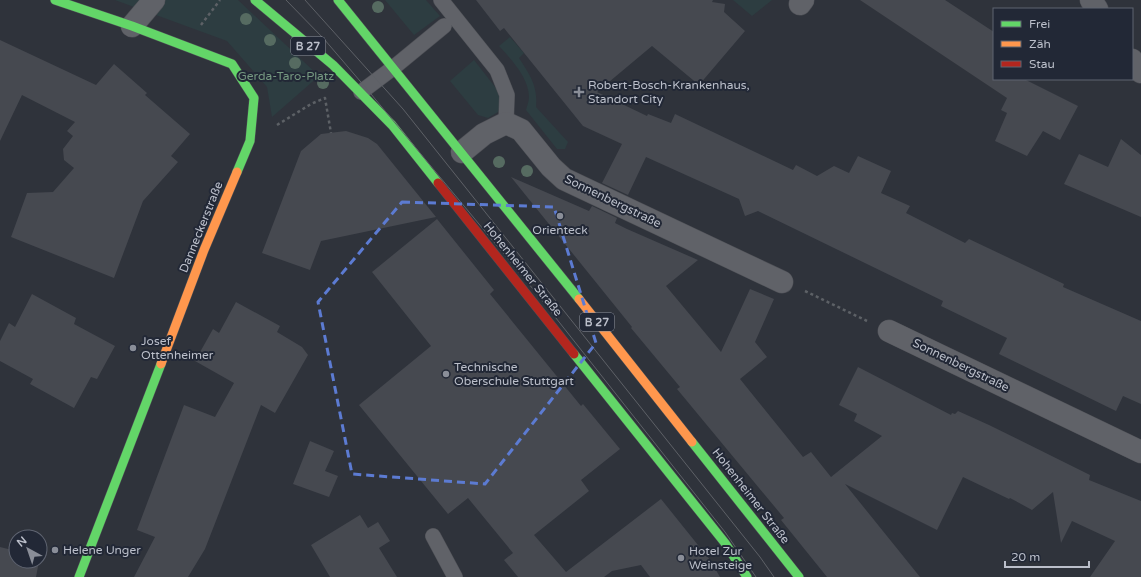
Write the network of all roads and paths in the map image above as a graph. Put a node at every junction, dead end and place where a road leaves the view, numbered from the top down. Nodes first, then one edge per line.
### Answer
1 (55, 0) edge
2 (154, 0) edge
3 (220, 0) edge
4 (256, 0) edge
5 (338, 0) edge
6 (441, 0) edge
7 (132, 26) junction
8 (444, 26) dead end
9 (185, 46) junction
10 (1133, 61) edge
11 (393, 68) junction
12 (1141, 72) edge
13 (361, 92) junction
14 (506, 122) junction
15 (332, 133) dead end
16 (250, 142) junction
17 (462, 152) junction
18 (791, 286) joint
19 (889, 331) joint
20 (1141, 452) edge
21 (433, 536) dead end
22 (80, 577) edge
23 (455, 577) edge
24 (747, 577) edge
25 (799, 577) edge

1 - 7 main road, Danneckerstraße
2 - 7 street
3 - 9 path
4 - 13 main road, Hohenheimer Straße / B 27
5 - 11 main road, Hohenheimer Straße / B 27
6 - 14 lane
7 - 9 main road, Danneckerstraße
8 - 11 lane
9 - 16 main road, Danneckerstraße
10 - 12 street
11 - 13 lane
11 - 17 main road, Hohenheimer Straße / B 27
13 - 24 main road, Hohenheimer Straße / B 27
14 - 17 street
14 - 18 street, Sonnenbergstraße
15 - 16 path
16 - 22 main road, Danneckerstraße
17 - 25 main road, Hohenheimer Straße / B 27
18 - 19 path
19 - 20 street, Sonnenbergstraße
21 - 23 lane

